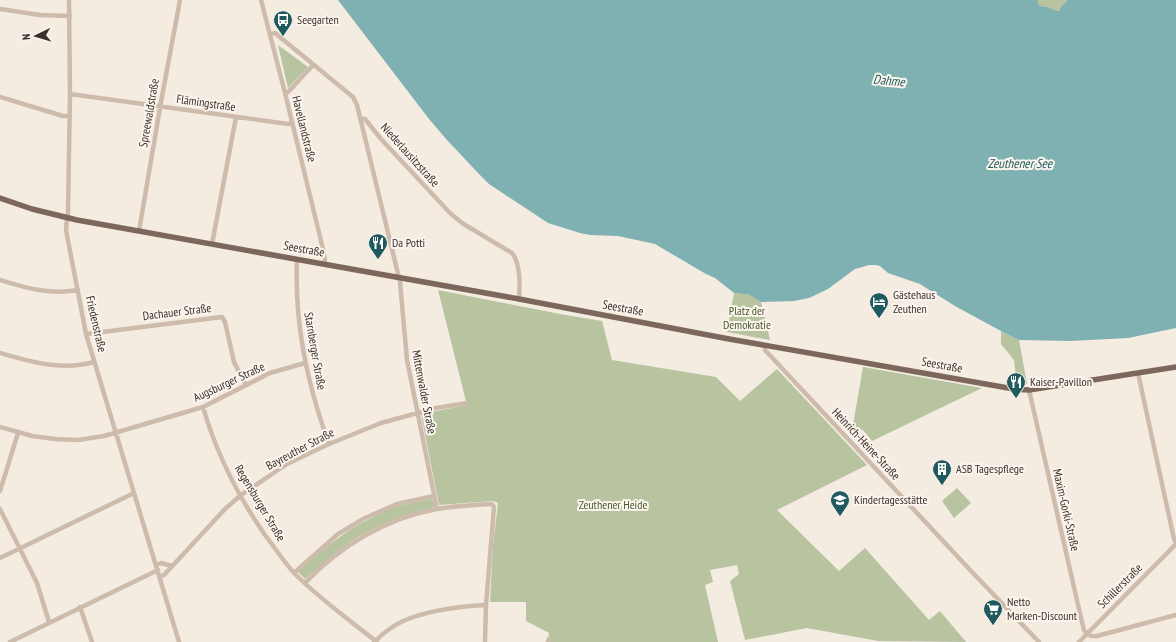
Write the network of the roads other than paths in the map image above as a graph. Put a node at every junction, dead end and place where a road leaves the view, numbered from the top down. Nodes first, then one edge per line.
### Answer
1 (69, 0) edge
2 (180, 0) edge
3 (261, 0) edge
4 (0, 9) edge
5 (70, 16) junction
6 (270, 34) junction
7 (313, 64) junction
8 (285, 93) junction
9 (70, 94) junction
10 (0, 97) edge
11 (160, 106) junction
12 (70, 116) junction
13 (236, 117) junction
14 (361, 119) junction
15 (292, 123) junction
16 (0, 198) edge
17 (67, 218) junction
18 (139, 231) junction
19 (212, 244) junction
20 (297, 259) junction
21 (324, 264) junction
22 (400, 278) junction
23 (0, 280) edge
24 (78, 290) junction
25 (519, 299) junction
26 (86, 334) junction
27 (765, 345) junction
28 (0, 353) edge
29 (94, 362) junction
30 (305, 363) junction
31 (1176, 367) edge
32 (1138, 373) junction
33 (246, 385) junction
34 (1028, 390) junction
35 (467, 403) dead end
36 (203, 407) junction
37 (418, 413) junction
38 (0, 427) edge
39 (18, 433) junction
40 (116, 433) junction
41 (329, 444) junction
42 (0, 491) edge
43 (134, 493) junction
44 (241, 495) junction
45 (434, 496) junction
46 (0, 509) edge
47 (437, 509) junction
48 (1176, 543) edge
49 (20, 548) junction
50 (0, 558) edge
51 (156, 564) junction
52 (172, 566) junction
53 (158, 570) junction
54 (294, 573) junction
55 (160, 576) junction
56 (305, 583) junction
57 (486, 605) junction
58 (80, 607) junction
59 (1176, 615) edge
60 (50, 622) junction
61 (1087, 634) junction
62 (10, 642) edge
63 (92, 642) edge
64 (179, 642) edge
65 (376, 642) edge
66 (486, 642) edge
67 (1039, 642) edge
68 (1079, 642) edge

1 - 5 street, Friedenstraße
2 - 11 street, Spreewaldstraße
3 - 6 street, Havellandstraße
4 - 5 street
5 - 9 street, Friedenstraße
6 - 7 street
6 - 8 street, Havellandstraße
7 - 8 street
7 - 14 street
8 - 15 street, Havellandstraße
9 - 11 street, Flämingstraße
9 - 12 street, Friedenstraße
10 - 12 street
11 - 13 street, Flämingstraße
11 - 18 street, Spreewaldstraße
12 - 17 street, Friedenstraße
13 - 15 street, Flämingstraße
13 - 19 street
14 - 22 street, Mittenwalder Straße
14 - 25 street, Niederlausitzstraße
15 - 21 street, Havellandstraße
16 - 17 main road, Seestraße
17 - 18 main road, Seestraße
17 - 24 street, Friedenstraße
18 - 19 main road, Seestraße
19 - 20 main road, Seestraße
20 - 21 main road, Seestraße
20 - 30 street, Starnberger Straße
21 - 22 main road, Seestraße
22 - 25 main road, Seestraße
22 - 37 street, Mittenwalder Straße
23 - 24 street
24 - 26 street, Friedenstraße
25 - 27 main road, Seestraße
26 - 29 street, Friedenstraße
26 - 33 street, Dachauer Straße
27 - 34 main road, Seestraße
27 - 67 street, Heinrich-Heine-Straße
28 - 29 street
29 - 40 street, Friedenstraße
30 - 33 street, Augsburger Straße
30 - 41 street, Starnberger Straße
31 - 32 main road, Seestraße
32 - 34 main road, Seestraße
32 - 48 street
33 - 36 street, Augsburger Straße
34 - 61 street, Maxim-Gorki-Straße
35 - 37 street, Bayreuther Straße
36 - 40 street, Augsburger Straße
36 - 44 street, Regensburger Straße
37 - 41 street, Bayreuther Straße
37 - 45 street, Mittenwalder Straße
38 - 39 street, Augsburger Straße
39 - 40 street, Augsburger Straße
39 - 42 street
40 - 43 street, Friedenstraße
41 - 44 street, Bayreuther Straße
43 - 49 street
43 - 51 street, Friedenstraße
44 - 52 street, Bayreuther Straße
44 - 54 street, Regensburger Straße
45 - 47 street, Mittenwalder Straße
45 - 54 street
46 - 49 street
47 - 56 street
47 - 57 street
48 - 61 street, Schillerstraße
49 - 50 street
49 - 60 street
51 - 52 street
51 - 53 street, Friedenstraße
52 - 55 street, Bayreuther Straße
53 - 55 street, Friedenstraße
53 - 58 street
54 - 56 street, Regensburger Straße
55 - 64 street, Friedenstraße
56 - 65 street, Regensburger Straße
57 - 65 street
57 - 66 street
58 - 60 street
58 - 63 street
59 - 61 street
60 - 62 street
61 - 68 street, Schillerstraße

